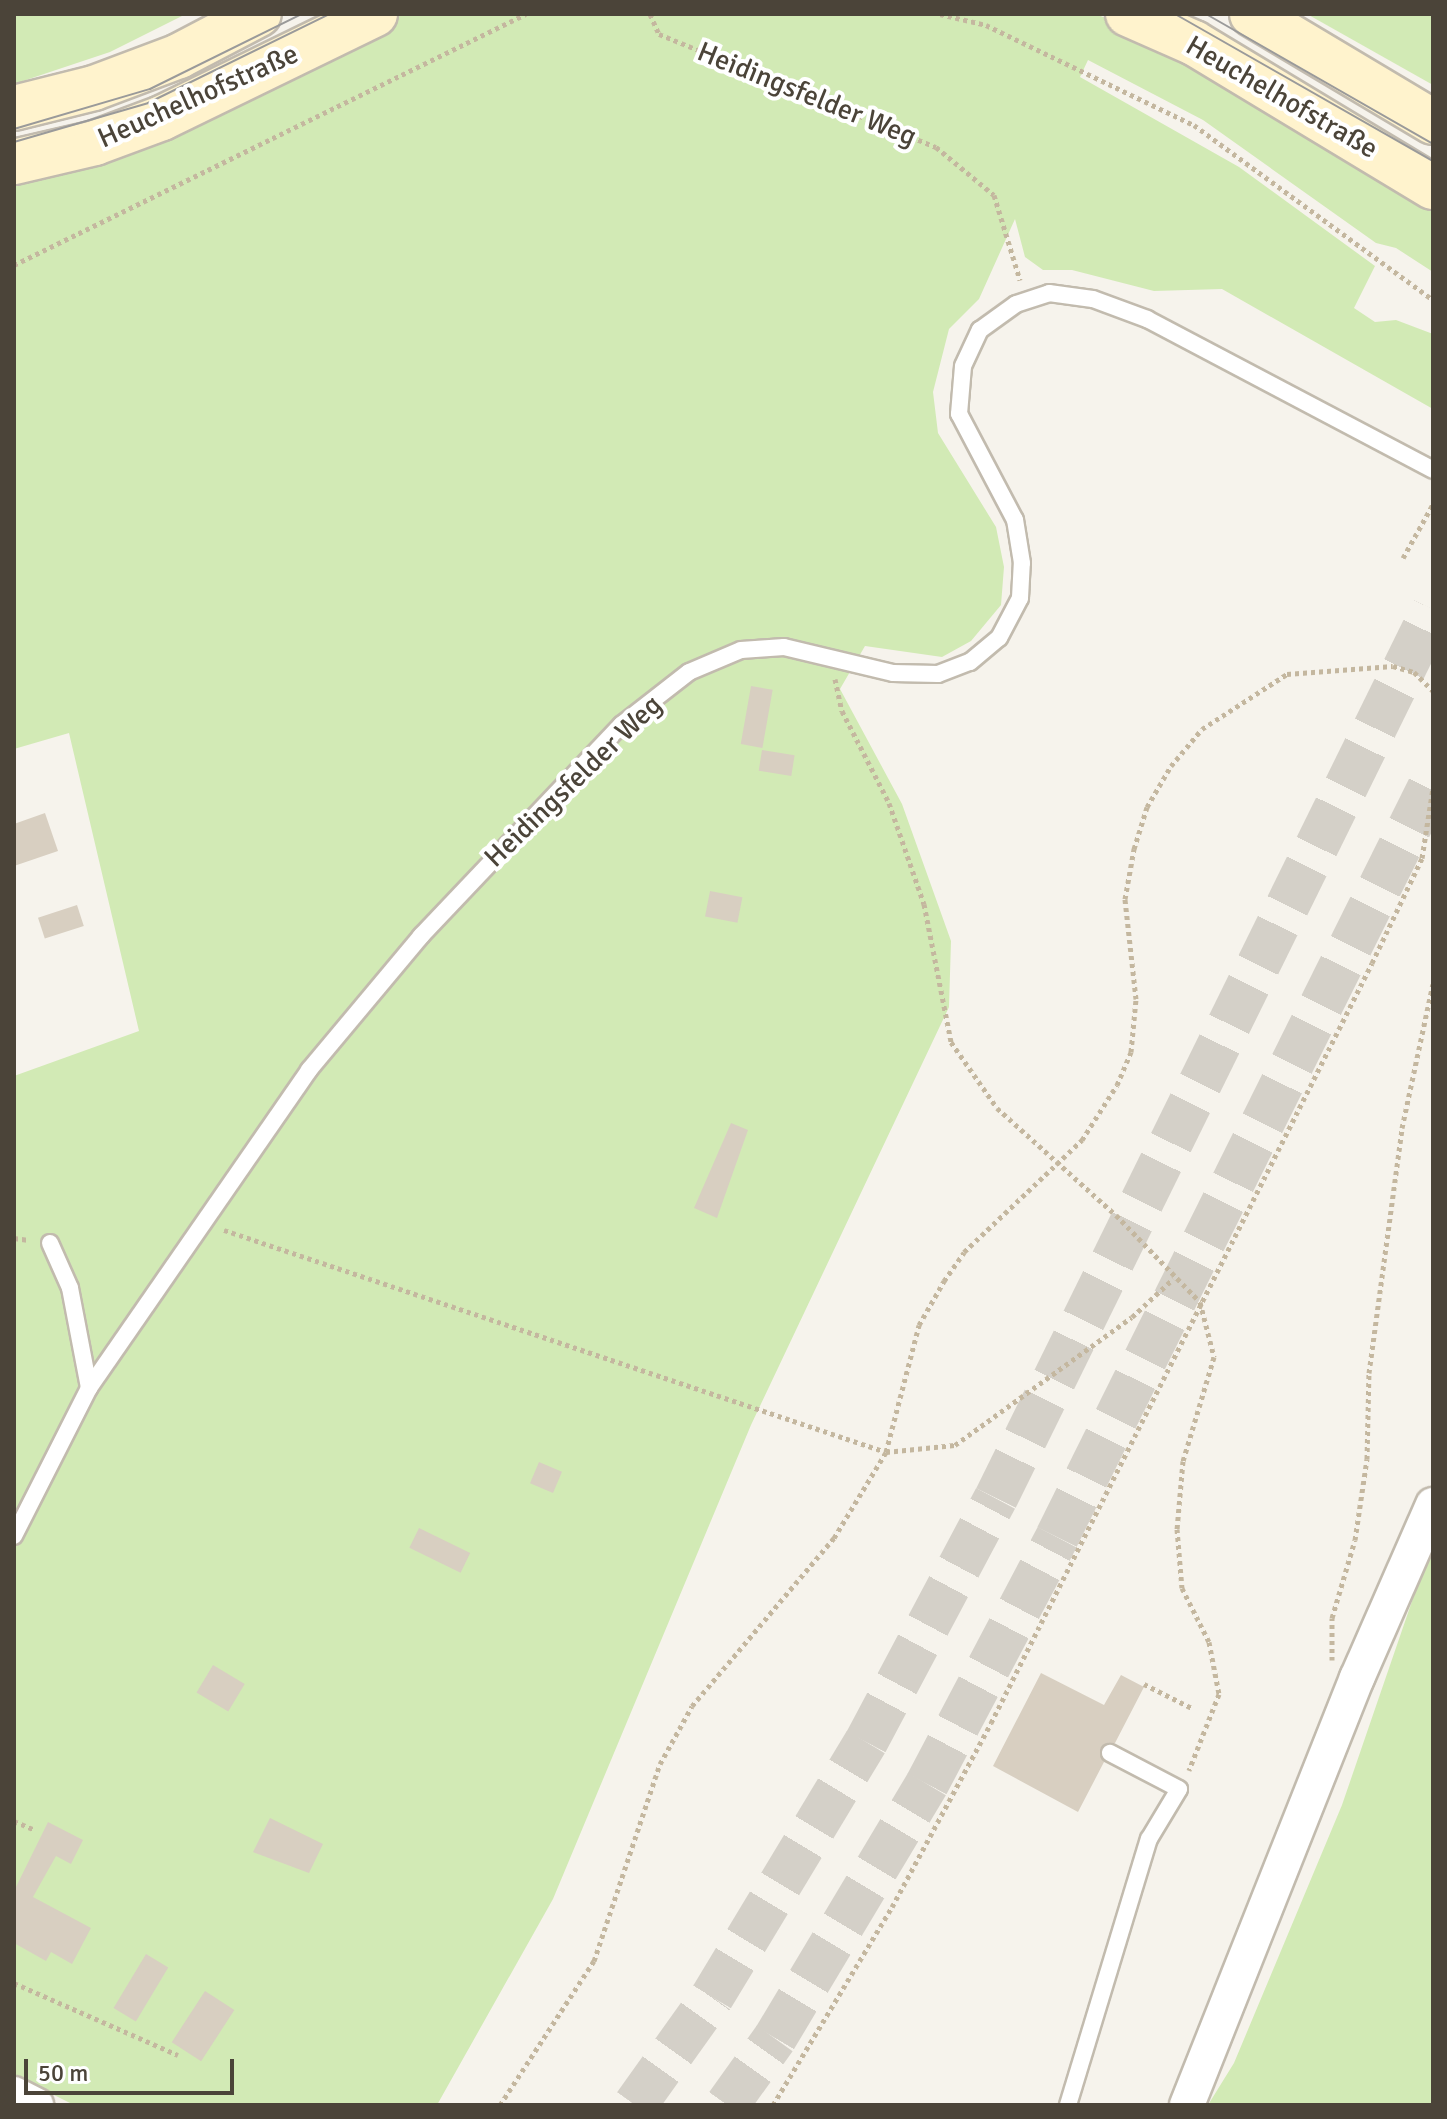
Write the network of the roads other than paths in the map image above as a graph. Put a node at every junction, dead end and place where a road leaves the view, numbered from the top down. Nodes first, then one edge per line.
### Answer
1 (259, 14) edge
2 (375, 14) edge
3 (1128, 14) edge
4 (1252, 14) edge
5 (14, 108) edge
6 (1433, 122) edge
7 (14, 162) edge
8 (1433, 187) edge
9 (1433, 470) edge
10 (50, 1243) dead end
11 (89, 1388) junction
12 (1433, 1505) edge
13 (14, 1536) edge
14 (1110, 1753) dead end
15 (14, 2094) edge
16 (36, 2105) edge
17 (1068, 2105) edge
18 (1187, 2105) edge

1 - 5 main road, Heuchelhofstraße
2 - 7 main road, Heuchelhofstraße
3 - 8 main road, Heuchelhofstraße
4 - 6 main road, Heuchelhofstraße
9 - 11 lane, Heidingsfelder Weg
10 - 11 lane
11 - 13 lane, Heidingsfelder Weg
12 - 18 street
14 - 17 lane
15 - 16 street

